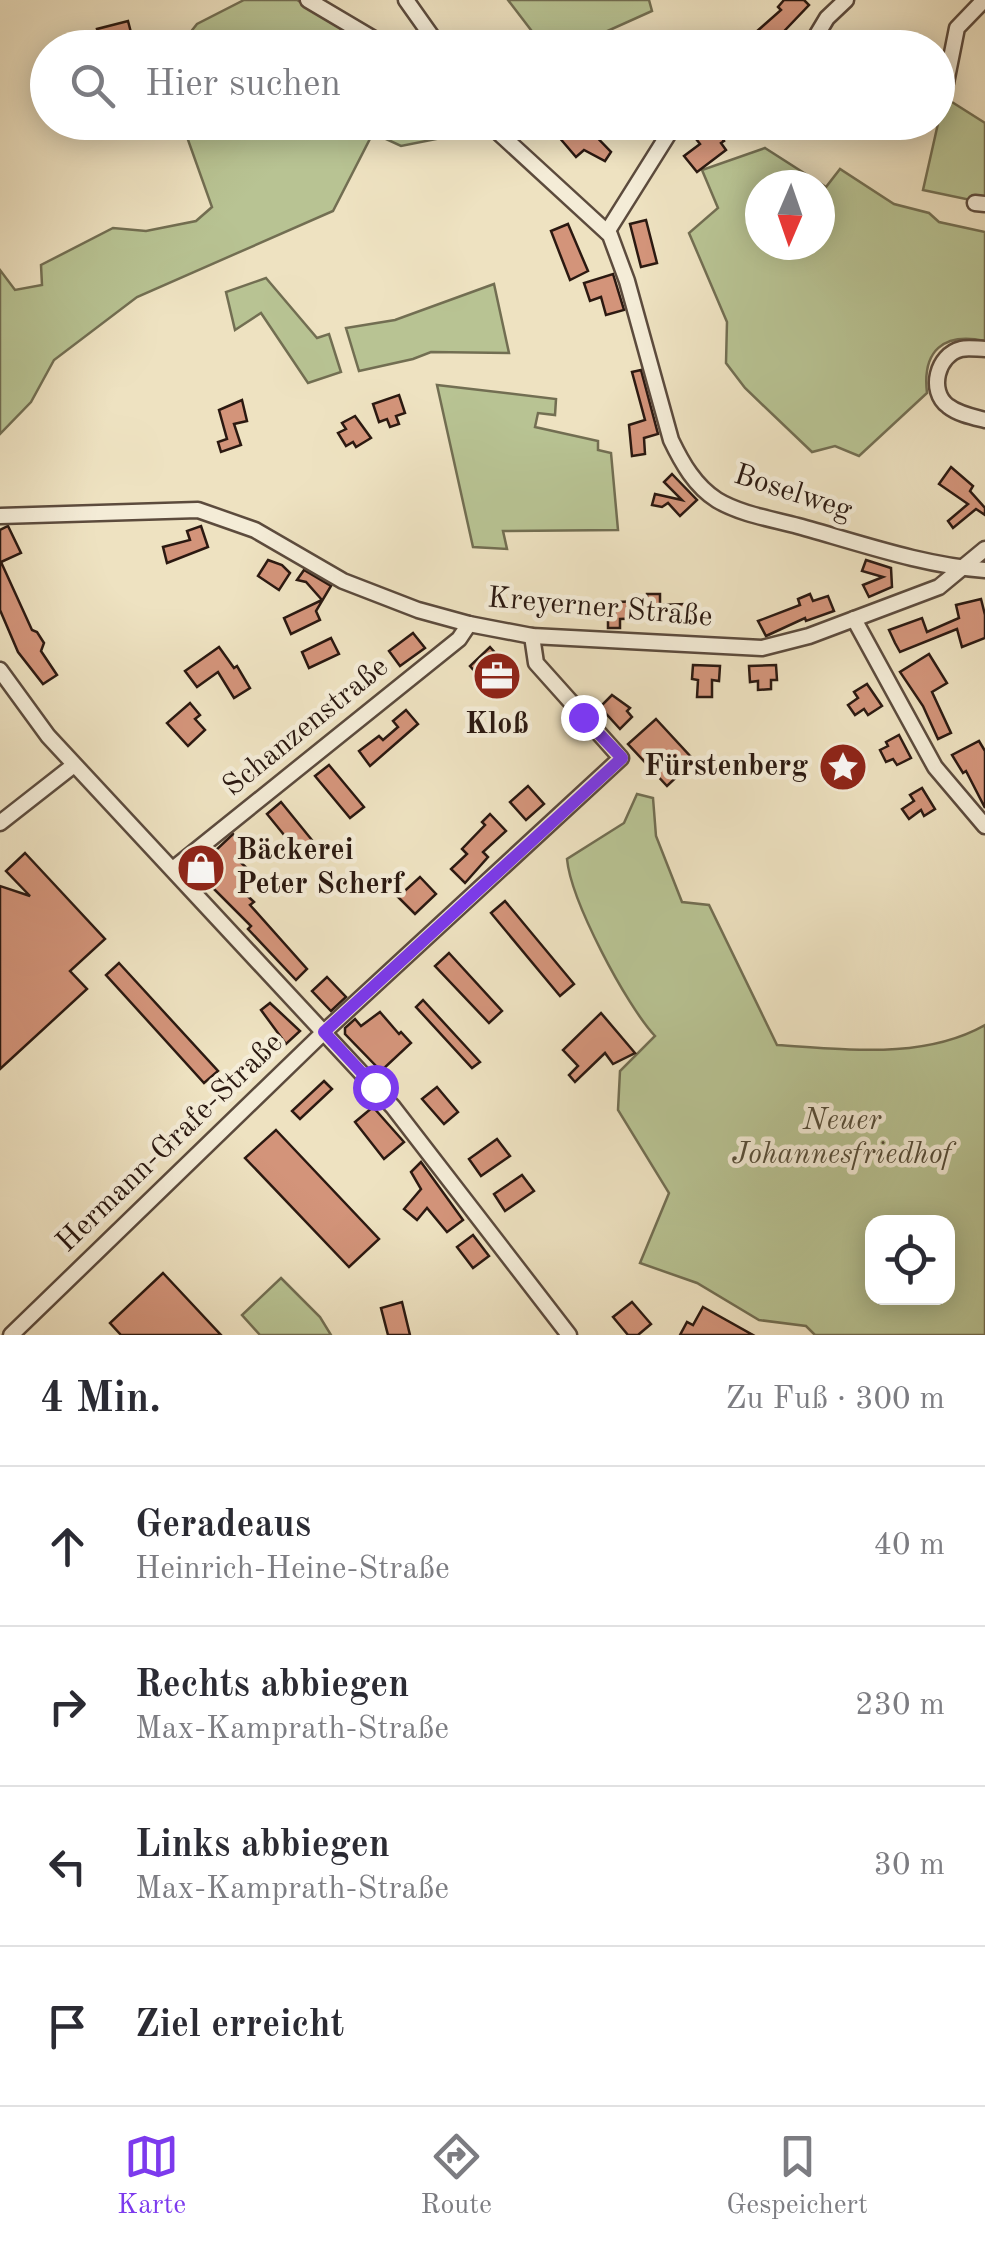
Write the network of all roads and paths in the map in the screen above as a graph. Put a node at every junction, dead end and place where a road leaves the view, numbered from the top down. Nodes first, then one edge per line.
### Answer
1 (308, 0) edge
2 (406, 0) edge
3 (846, 0) edge
4 (984, 0) edge
5 (358, 30) edge
6 (427, 30) edge
7 (817, 30) edge
8 (955, 38) edge
9 (507, 140) edge
10 (665, 140) edge
11 (607, 232) junction
12 (985, 349) edge
13 (985, 420) edge
14 (0, 516) edge
15 (985, 550) edge
16 (964, 568) junction
17 (985, 570) edge
18 (854, 619) junction
19 (469, 624) junction
20 (532, 636) junction
21 (0, 670) edge
22 (74, 765) junction
23 (0, 823) edge
24 (985, 826) edge
25 (173, 869) junction
26 (324, 1032) junction
27 (11, 1335) edge
28 (569, 1335) edge

1 - 5 street
2 - 6 street
3 - 7 street
4 - 8 street
9 - 11 street, Boselweg
10 - 11 street
11 - 16 street, Boselweg
12 - 13 street
14 - 19 street, Kreyerner Straße
15 - 16 street, Kreyerner Straße
16 - 17 street, Boselweg
16 - 18 street, Kreyerner Straße
18 - 20 street, Kreyerner Straße
18 - 24 street
19 - 20 street, Kreyerner Straße
19 - 25 street, Schanzenstraße
20 - 26 street, Hermann-Grafe-Straße
21 - 22 street
22 - 23 street
22 - 25 street
25 - 26 street
26 - 27 street, Hermann-Grafe-Straße
26 - 28 street

